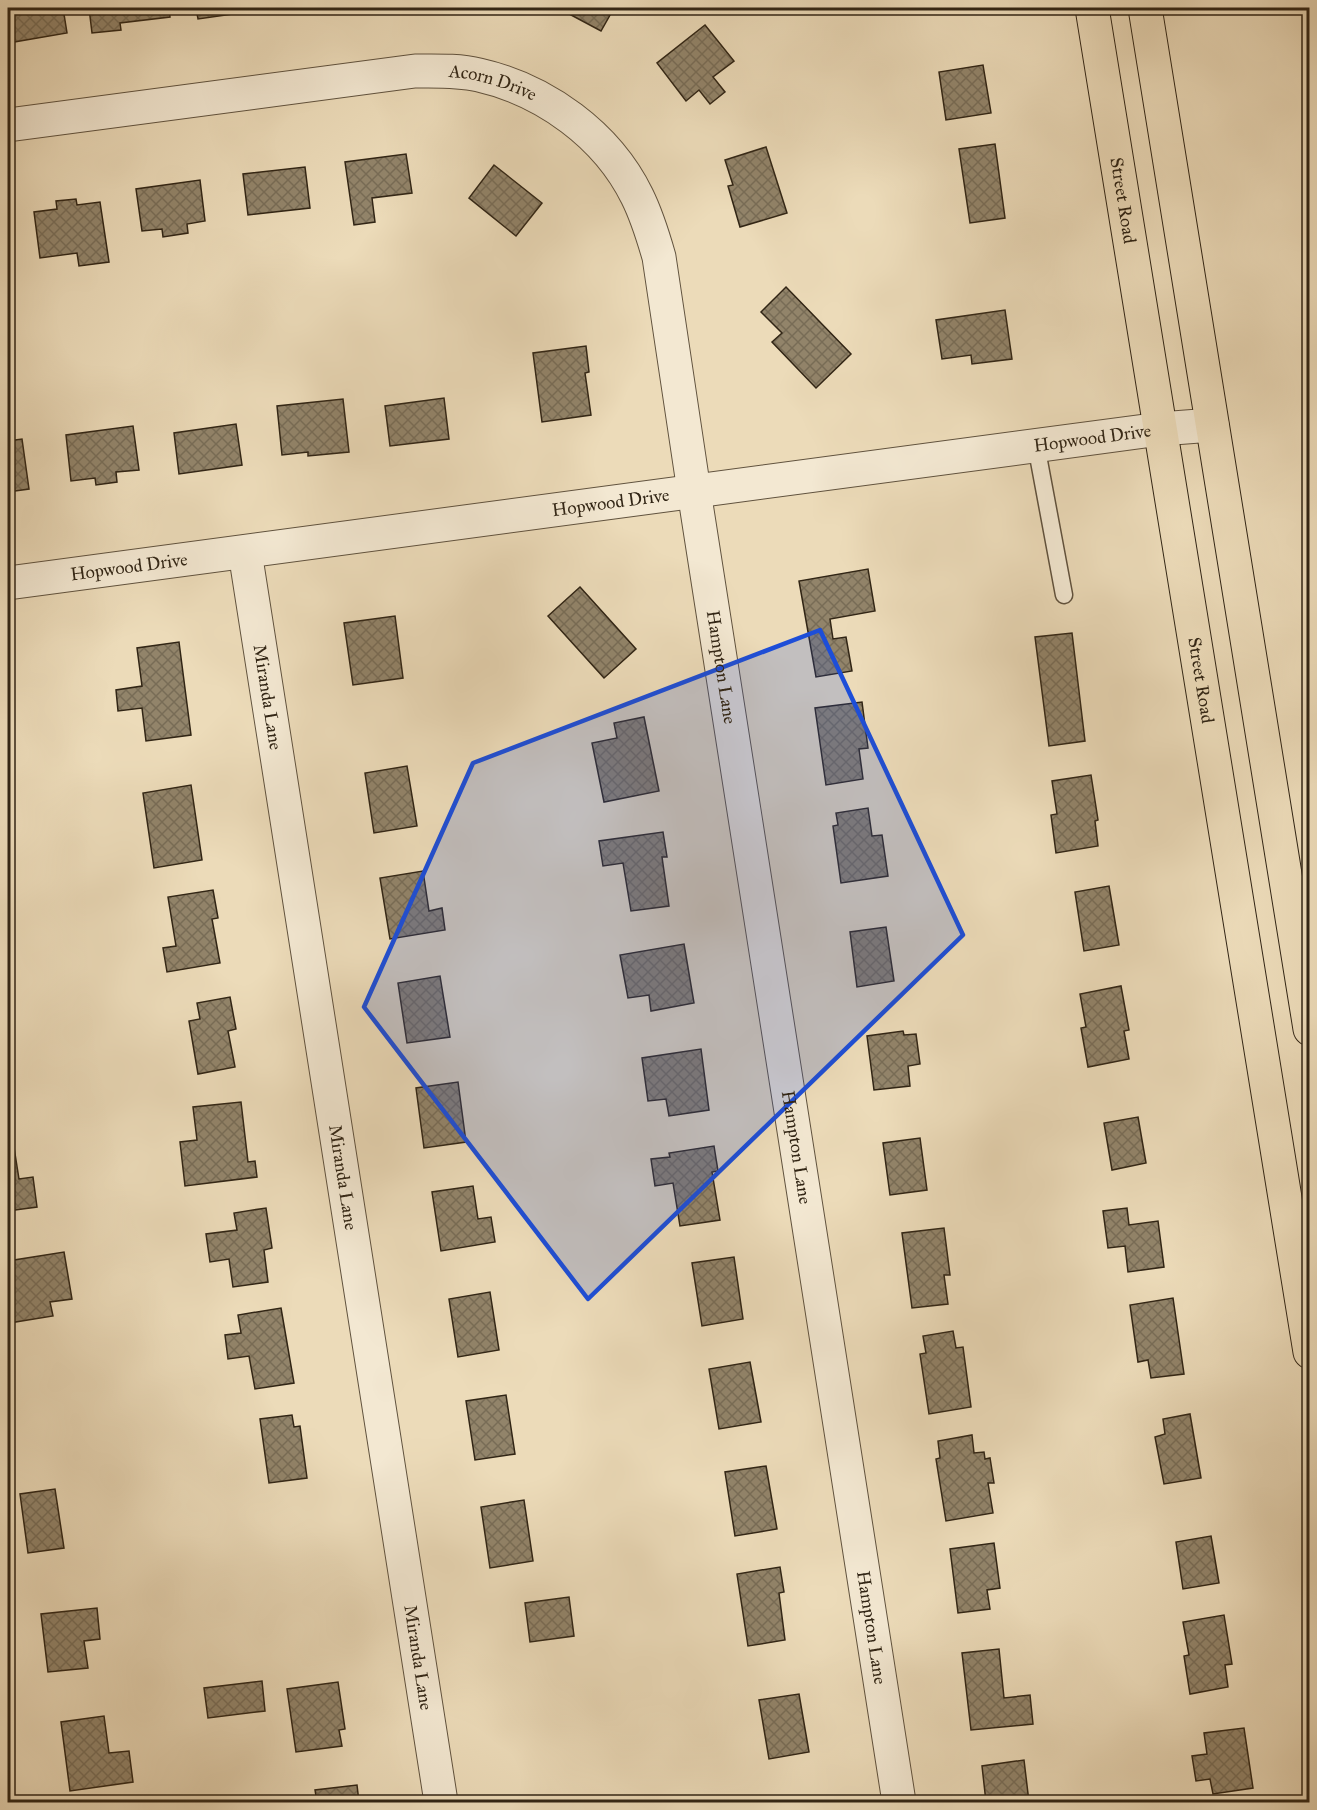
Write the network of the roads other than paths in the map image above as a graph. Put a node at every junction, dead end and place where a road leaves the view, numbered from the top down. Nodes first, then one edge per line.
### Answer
1 (1092, 8) edge
2 (1145, 8) edge
3 (8, 125) edge
4 (1212, 424) junction
5 (1160, 429) junction
6 (1036, 445) junction
7 (694, 491) junction
8 (245, 552) junction
9 (8, 583) edge
10 (1064, 596) dead end
11 (1310, 1029) edge
12 (1310, 1352) edge
13 (441, 1803) edge
14 (899, 1803) edge

1 - 5 main road, Street Road
2 - 4 main road
3 - 7 street, Acorn Drive
4 - 5 street, Hopwood Drive
4 - 11 main road
5 - 6 street, Hopwood Drive
5 - 12 main road, Street Road
6 - 7 street, Hopwood Drive
6 - 10 lane
7 - 8 street, Hopwood Drive
7 - 14 street, Hampton Lane
8 - 9 street, Hopwood Drive
8 - 13 street, Miranda Lane

